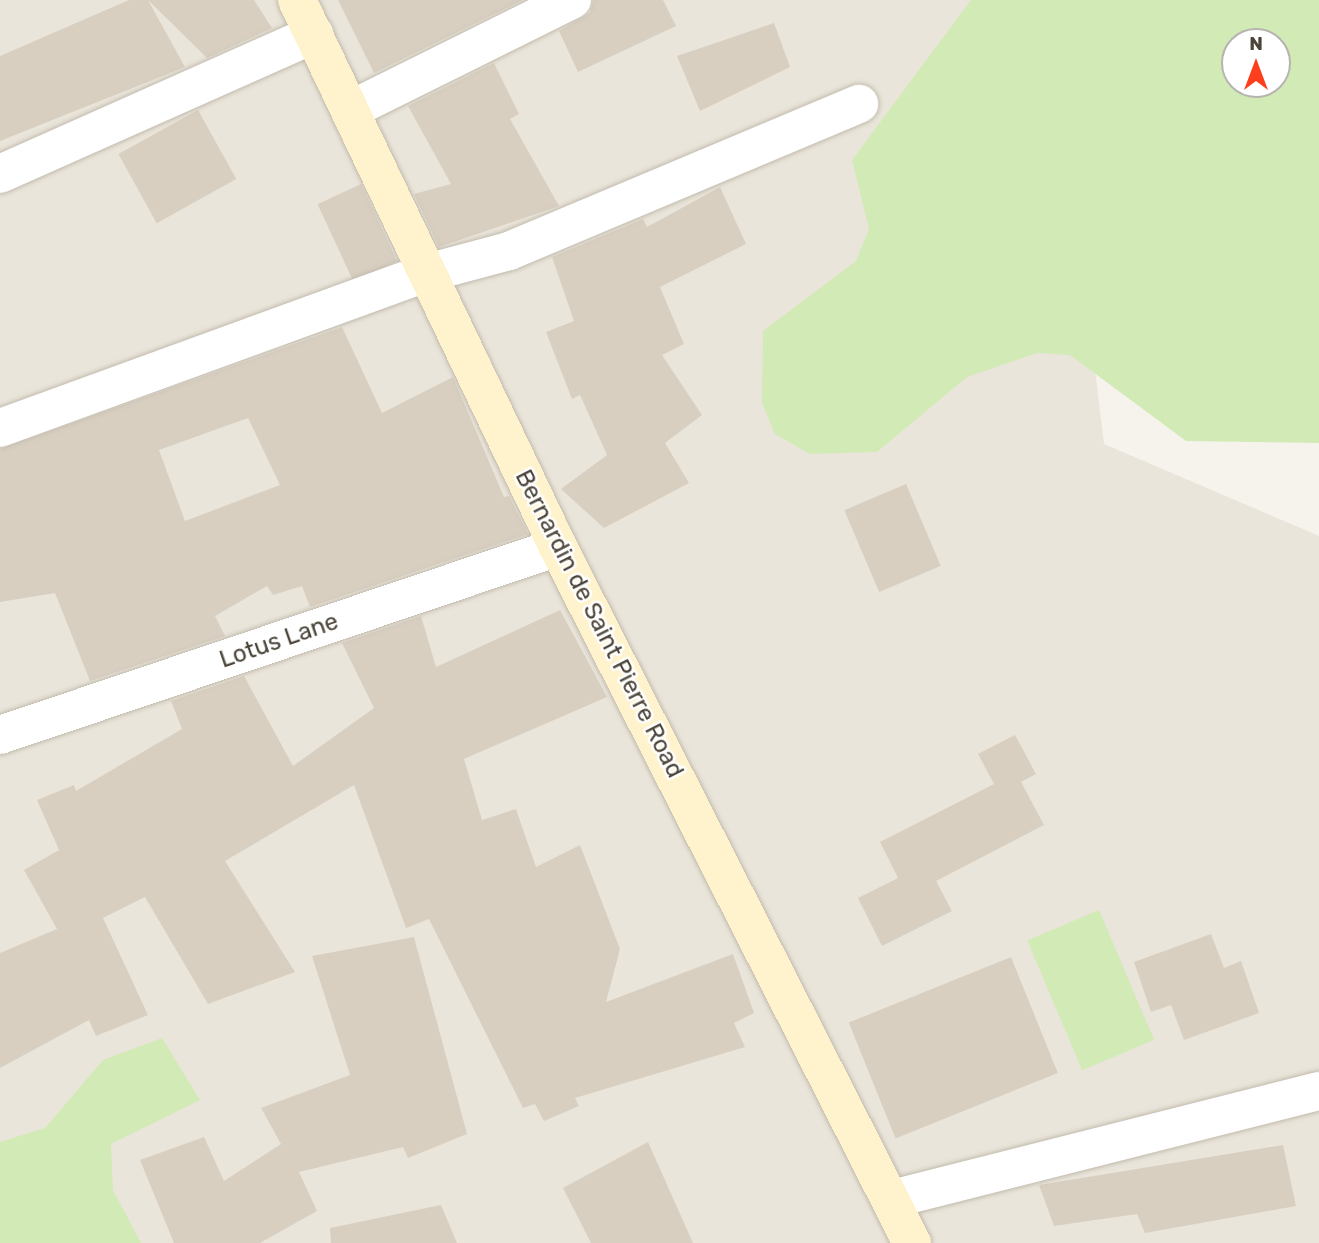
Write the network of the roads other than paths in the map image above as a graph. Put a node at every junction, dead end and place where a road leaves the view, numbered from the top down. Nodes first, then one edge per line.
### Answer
1 (298, 0) edge
2 (572, 0) edge
3 (313, 34) junction
4 (859, 104) dead end
5 (350, 110) junction
6 (0, 174) edge
7 (427, 273) junction
8 (0, 428) edge
9 (558, 547) junction
10 (0, 735) edge
11 (1319, 1091) edge
12 (892, 1199) junction
13 (912, 1243) edge

1 - 3 main road, Bernardin de Saint Pierre Road
2 - 5 street
3 - 5 main road, Bernardin de Saint Pierre Road
3 - 6 street
4 - 7 street
5 - 7 main road, Bernardin de Saint Pierre Road
7 - 8 street
7 - 9 main road, Bernardin de Saint Pierre Road
9 - 10 street, Lotus Lane
9 - 12 main road, Bernardin de Saint Pierre Road
11 - 12 street
12 - 13 main road, Bernardin de Saint Pierre Road

